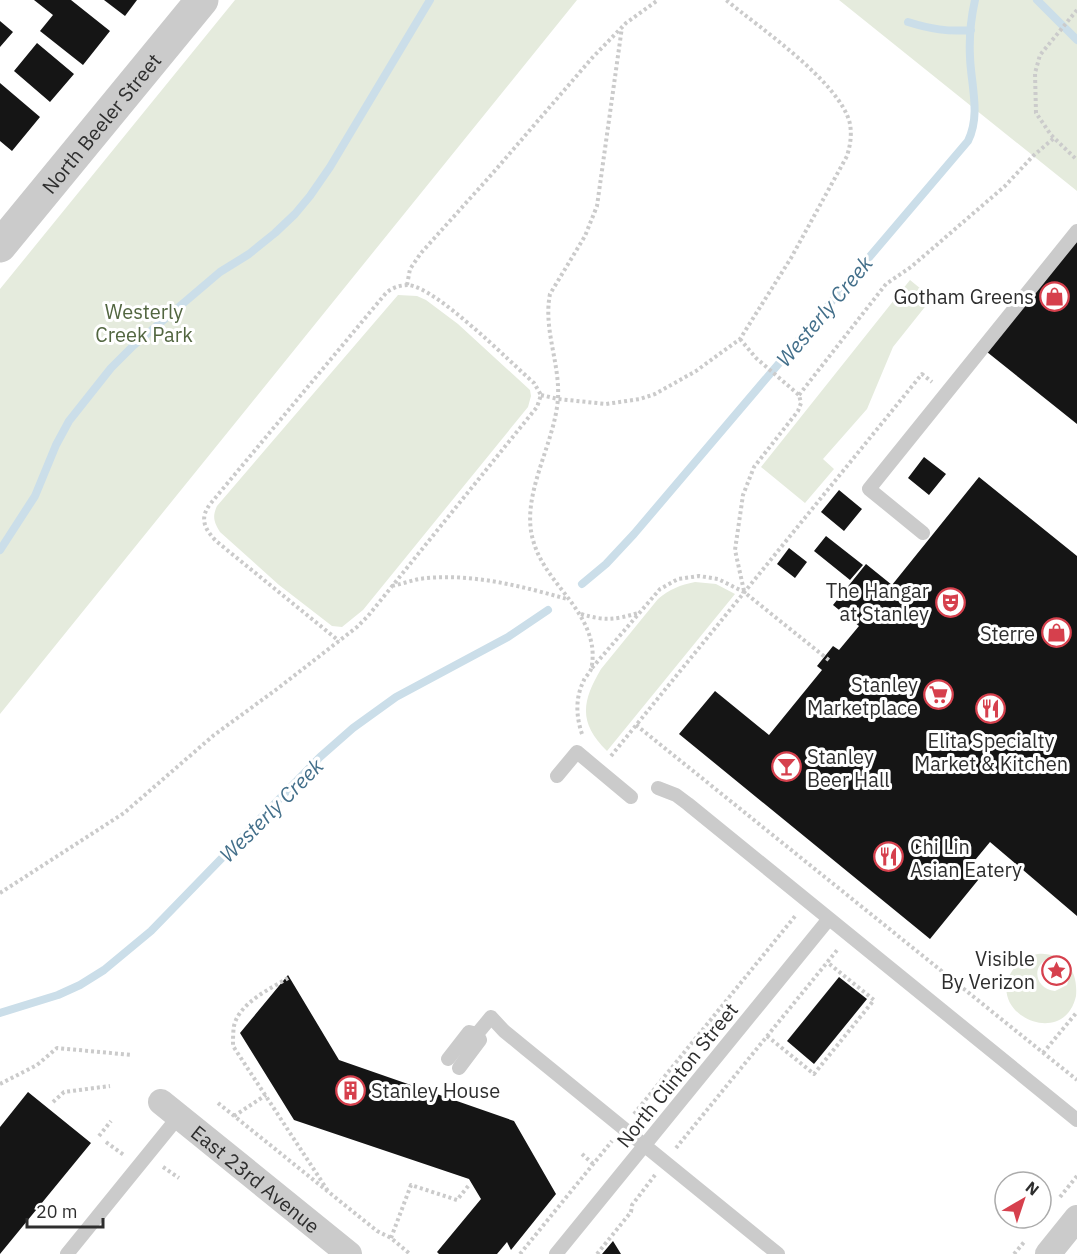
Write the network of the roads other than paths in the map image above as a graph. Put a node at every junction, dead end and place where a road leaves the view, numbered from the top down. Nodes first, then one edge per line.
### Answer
1 (202, 0) edge
2 (1077, 231) edge
3 (0, 246) edge
4 (923, 533) dead end
5 (557, 776) dead end
6 (658, 788) dead end
7 (631, 797) dead end
8 (828, 920) junction
9 (454, 1063) dead end
10 (170, 1109) joint
11 (1077, 1120) edge
12 (644, 1146) junction
13 (1077, 1218) edge
14 (67, 1254) edge
15 (349, 1254) edge
16 (556, 1254) edge
17 (777, 1254) edge
18 (1048, 1254) edge

1 - 3 street, North Beeler Street
2 - 4 lane
5 - 7 lane
6 - 8 lane
8 - 11 lane
8 - 12 lane, North Clinton Street
9 - 12 lane
10 - 14 lane
10 - 15 street, East 23rd Avenue
12 - 16 lane, North Clinton Street
12 - 17 lane
13 - 18 street

